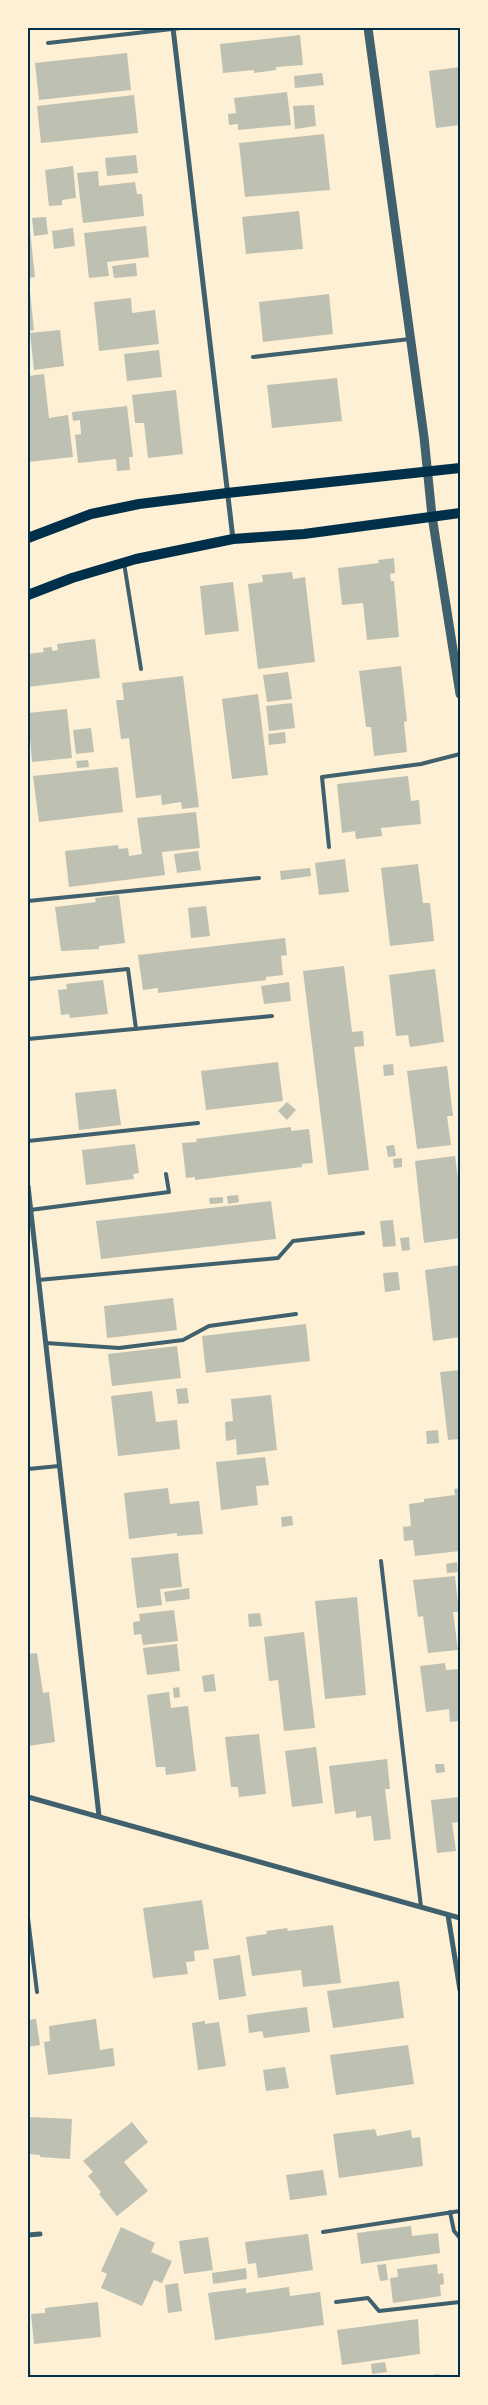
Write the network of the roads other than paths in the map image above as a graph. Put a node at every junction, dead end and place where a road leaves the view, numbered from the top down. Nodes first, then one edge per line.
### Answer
1 (173, 28) edge
2 (181, 28) edge
3 (368, 28) edge
4 (48, 43) dead end
5 (410, 339) junction
6 (253, 357) dead end
7 (460, 468) edge
8 (428, 471) junction
9 (227, 492) junction
10 (460, 513) edge
11 (432, 516) junction
12 (28, 538) edge
13 (233, 539) junction
14 (124, 563) junction
15 (28, 595) edge
16 (141, 669) dead end
17 (460, 694) edge
18 (460, 754) edge
19 (329, 847) dead end
20 (260, 878) dead end
21 (28, 901) edge
22 (28, 979) edge
23 (272, 1016) dead end
24 (136, 1028) junction
25 (28, 1039) edge
26 (198, 1123) dead end
27 (28, 1142) edge
28 (166, 1174) dead end
29 (28, 1186) edge
30 (30, 1210) junction
31 (362, 1233) dead end
32 (38, 1280) junction
33 (296, 1314) dead end
34 (46, 1343) junction
35 (60, 1466) junction
36 (28, 1470) edge
37 (381, 1560) dead end
38 (28, 1797) edge
39 (100, 1816) junction
40 (420, 1907) junction
41 (448, 1915) junction
42 (28, 1918) edge
43 (460, 1918) edge
44 (460, 1990) edge
45 (37, 1992) dead end
46 (460, 2211) edge
47 (450, 2212) junction
48 (323, 2232) dead end
49 (40, 2234) dead end
50 (28, 2235) edge
51 (460, 2238) edge
52 (336, 2302) dead end
53 (460, 2302) edge

1 - 2 lane
1 - 4 lane
1 - 9 street
3 - 5 street
5 - 6 lane
5 - 8 street
7 - 8 main road
8 - 9 main road
8 - 11 street
9 - 12 main road
9 - 13 street
10 - 11 main road
11 - 13 main road
11 - 17 street
13 - 14 main road
14 - 15 main road
14 - 16 lane
18 - 19 lane
20 - 21 lane
22 - 24 lane
23 - 24 lane
24 - 25 lane
26 - 27 lane
28 - 30 lane
29 - 30 street
30 - 32 street
31 - 32 lane
32 - 34 street
33 - 34 lane
34 - 35 street
35 - 36 lane
35 - 39 street
37 - 40 lane
38 - 39 street
39 - 40 street
40 - 41 street
41 - 43 street
41 - 44 street
42 - 45 lane
46 - 47 lane
47 - 48 lane
47 - 51 lane
49 - 50 street
52 - 53 lane

